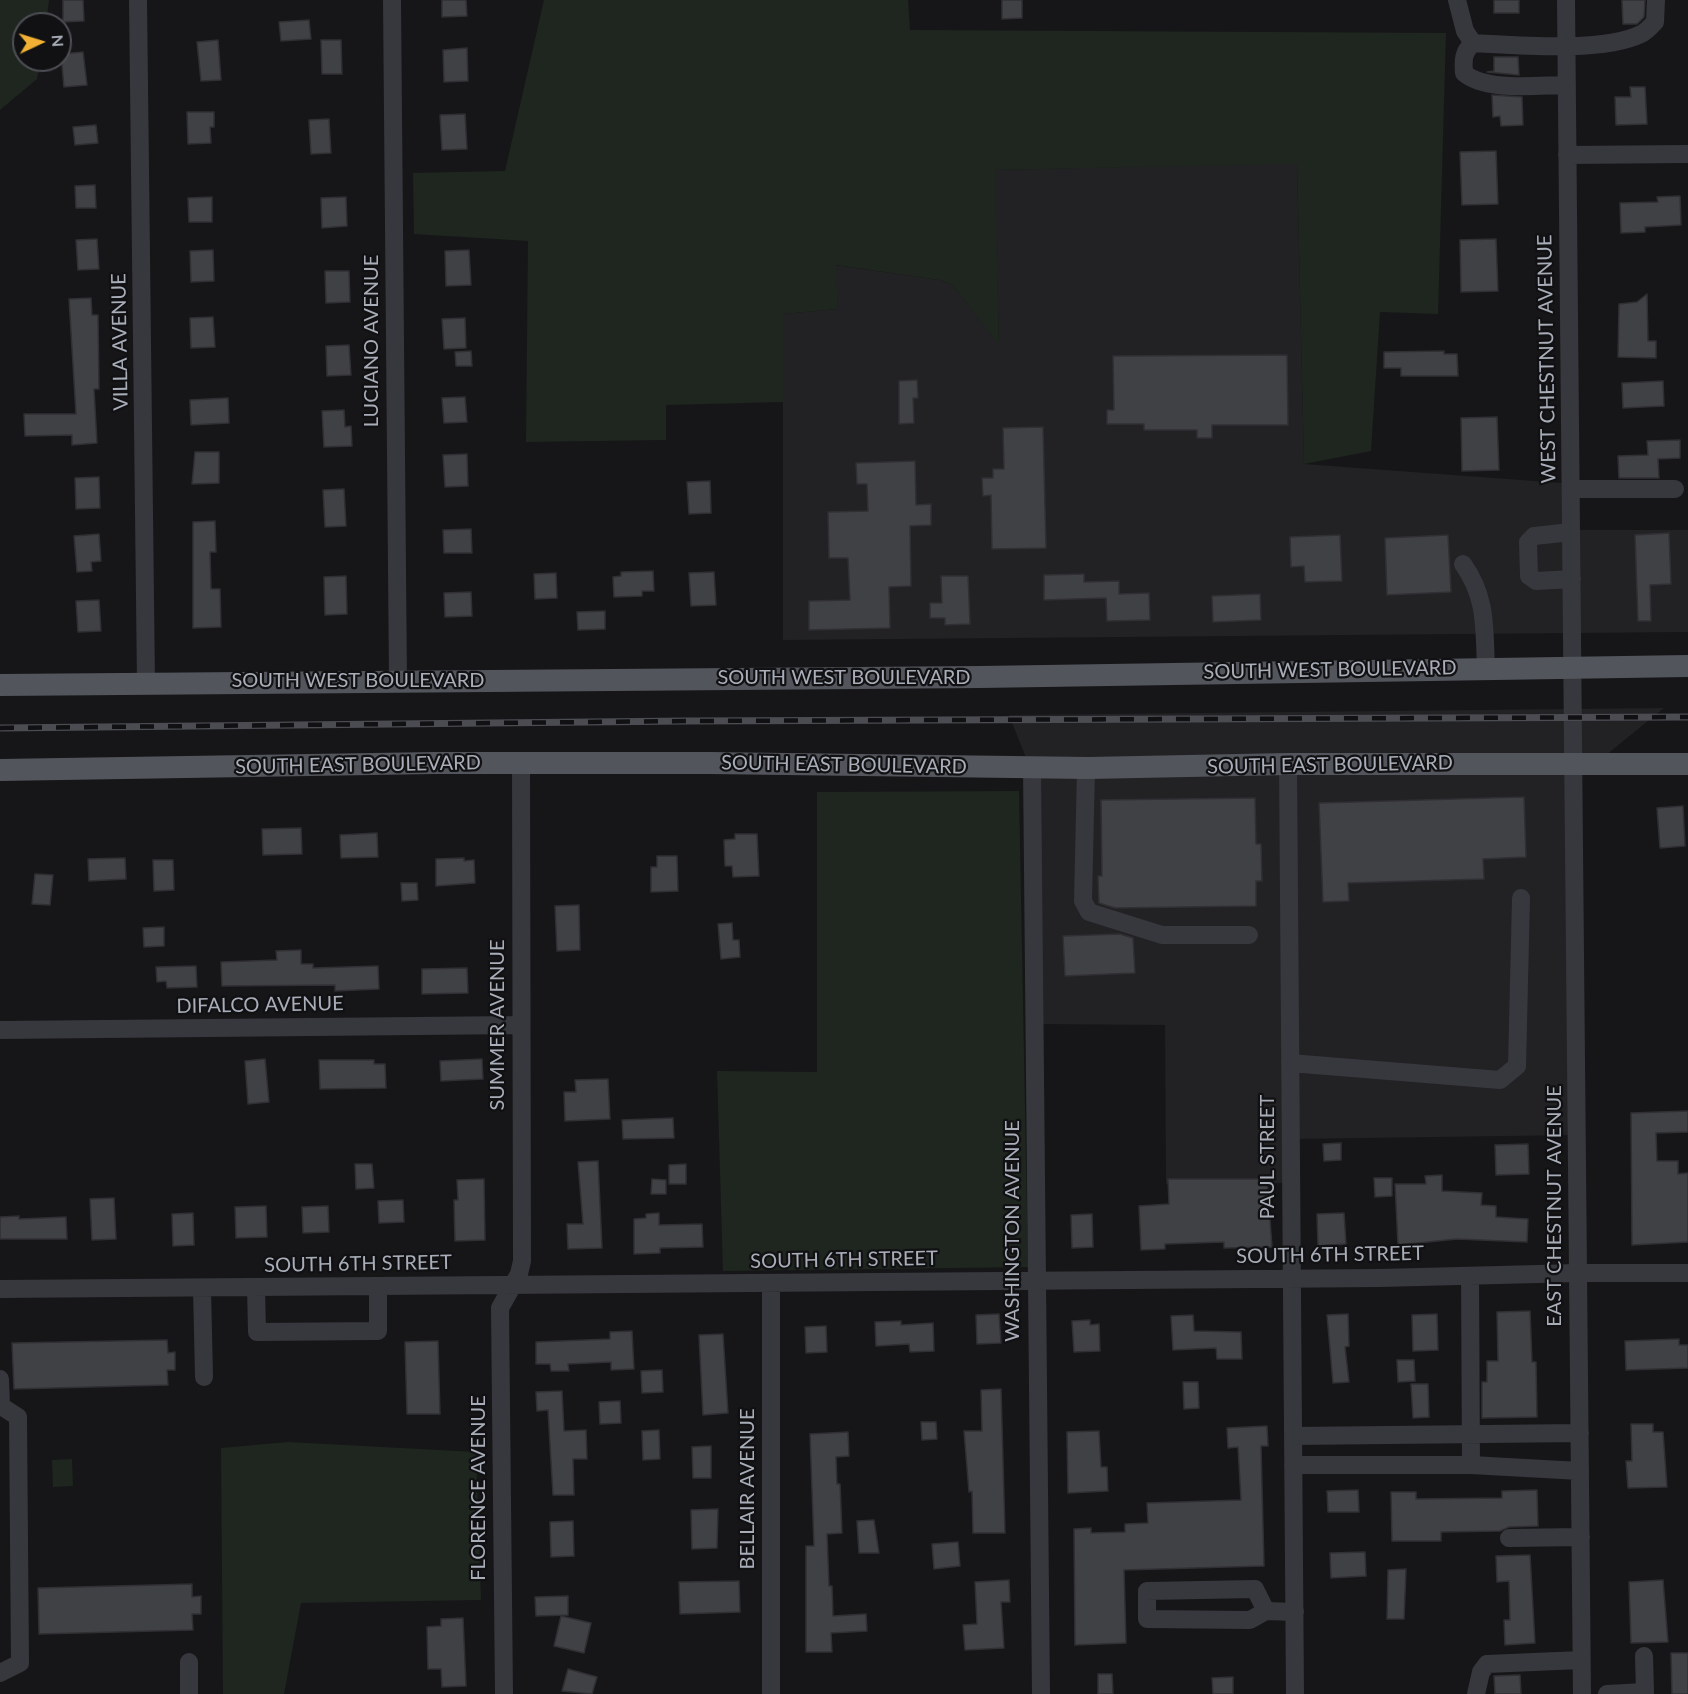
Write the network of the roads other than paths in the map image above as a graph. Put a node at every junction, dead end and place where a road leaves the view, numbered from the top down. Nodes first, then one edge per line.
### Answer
1 (138, 0) edge
2 (392, 0) edge
3 (1457, 0) edge
4 (1566, 0) edge
5 (1656, 0) edge
6 (1473, 43) junction
7 (1566, 46) junction
8 (1567, 86) junction
9 (1688, 154) edge
10 (1567, 155) junction
11 (1571, 489) junction
12 (1675, 489) dead end
13 (1571, 532) junction
14 (1462, 564) dead end
15 (1572, 579) junction
16 (1688, 666) edge
17 (1573, 667) junction
18 (1486, 668) junction
19 (398, 681) junction
20 (146, 683) junction
21 (0, 685) edge
22 (1574, 718) joint
23 (521, 763) junction
24 (1574, 763) junction
25 (1288, 764) junction
26 (1688, 764) edge
27 (1032, 767) junction
28 (1086, 768) junction
29 (0, 770) edge
30 (1521, 898) dead end
31 (1249, 935) dead end
32 (521, 1025) junction
33 (0, 1030) edge
34 (1290, 1063) junction
35 (1578, 1273) junction
36 (1688, 1273) edge
37 (1470, 1276) junction
38 (1292, 1279) junction
39 (1035, 1280) junction
40 (771, 1284) junction
41 (512, 1285) junction
42 (378, 1286) junction
43 (256, 1287) junction
44 (202, 1288) junction
45 (0, 1289) edge
46 (204, 1377) dead end
47 (0, 1379) edge
48 (1580, 1432) junction
49 (1471, 1433) junction
50 (1293, 1436) junction
51 (1402, 1436) junction
52 (1402, 1464) junction
53 (1293, 1465) junction
54 (1471, 1465) junction
55 (1580, 1471) junction
56 (1581, 1537) junction
57 (1509, 1538) dead end
58 (1266, 1611) junction
59 (1295, 1611) junction
60 (1644, 1656) dead end
61 (1581, 1660) junction
62 (189, 1662) dead end
63 (0, 1673) edge
64 (189, 1694) edge
65 (504, 1694) edge
66 (771, 1694) edge
67 (1041, 1694) edge
68 (1295, 1694) edge
69 (1476, 1694) edge
70 (1582, 1694) edge
71 (1607, 1694) edge

1 - 20 street, VILLA AVENUE
2 - 19 street, LUCIANO AVENUE
3 - 6 street
4 - 7 street, WEST CHESTNUT AVENUE
5 - 7 street
6 - 7 street
6 - 8 street
7 - 8 street, WEST CHESTNUT AVENUE
8 - 10 street, WEST CHESTNUT AVENUE
9 - 10 street
10 - 11 street, WEST CHESTNUT AVENUE
11 - 12 street
11 - 13 street, WEST CHESTNUT AVENUE
13 - 15 street, WEST CHESTNUT AVENUE
13 - 15 street
14 - 18 street
15 - 17 street, WEST CHESTNUT AVENUE
16 - 17 main road, SOUTH WEST BOULEVARD
17 - 18 main road, SOUTH WEST BOULEVARD
17 - 22 street, WEST CHESTNUT AVENUE
18 - 19 main road, SOUTH WEST BOULEVARD
19 - 20 main road, SOUTH WEST BOULEVARD
20 - 21 main road, SOUTH WEST BOULEVARD
22 - 24 street, EAST CHESTNUT AVENUE
23 - 27 main road, SOUTH EAST BOULEVARD
23 - 29 main road, SOUTH EAST BOULEVARD
23 - 32 street, SUMMER AVENUE
24 - 25 main road, SOUTH EAST BOULEVARD
24 - 26 main road, SOUTH EAST BOULEVARD
24 - 35 street, EAST CHESTNUT AVENUE
25 - 28 main road, SOUTH EAST BOULEVARD
25 - 34 street, PAUL STREET
27 - 28 main road, SOUTH EAST BOULEVARD
27 - 39 street, WASHINGTON AVENUE
28 - 31 street
30 - 34 street
32 - 33 street, DIFALCO AVENUE
32 - 41 street, SUMMER AVENUE
34 - 38 street, PAUL STREET
35 - 36 street, SOUTH 6TH STREET
35 - 37 street, SOUTH 6TH STREET
35 - 48 street, EAST CHESTNUT AVENUE
37 - 38 street, SOUTH 6TH STREET
37 - 49 street
38 - 39 street, SOUTH 6TH STREET
38 - 50 street, PAUL STREET
39 - 40 street, SOUTH 6TH STREET
39 - 67 street, WASHINGTON AVENUE
40 - 41 street, SOUTH 6TH STREET
40 - 66 street, BELLAIR AVENUE
41 - 42 street, SOUTH 6TH STREET
41 - 65 street, FLORENCE AVENUE
42 - 43 street, SOUTH 6TH STREET
42 - 43 street
43 - 44 street, SOUTH 6TH STREET
44 - 45 street, SOUTH 6TH STREET
44 - 46 street
47 - 63 street
48 - 49 street
48 - 55 street, EAST CHESTNUT AVENUE
49 - 51 street
49 - 54 street
50 - 51 street
50 - 53 street, PAUL STREET
51 - 52 street
52 - 53 street
52 - 54 street
53 - 59 street, PAUL STREET
54 - 55 street
55 - 56 street, EAST CHESTNUT AVENUE
56 - 57 street
56 - 61 street, EAST CHESTNUT AVENUE
58 - 58 street
58 - 59 street
59 - 68 street, PAUL STREET
60 - 71 street
61 - 69 street
61 - 70 street, EAST CHESTNUT AVENUE
62 - 64 street

